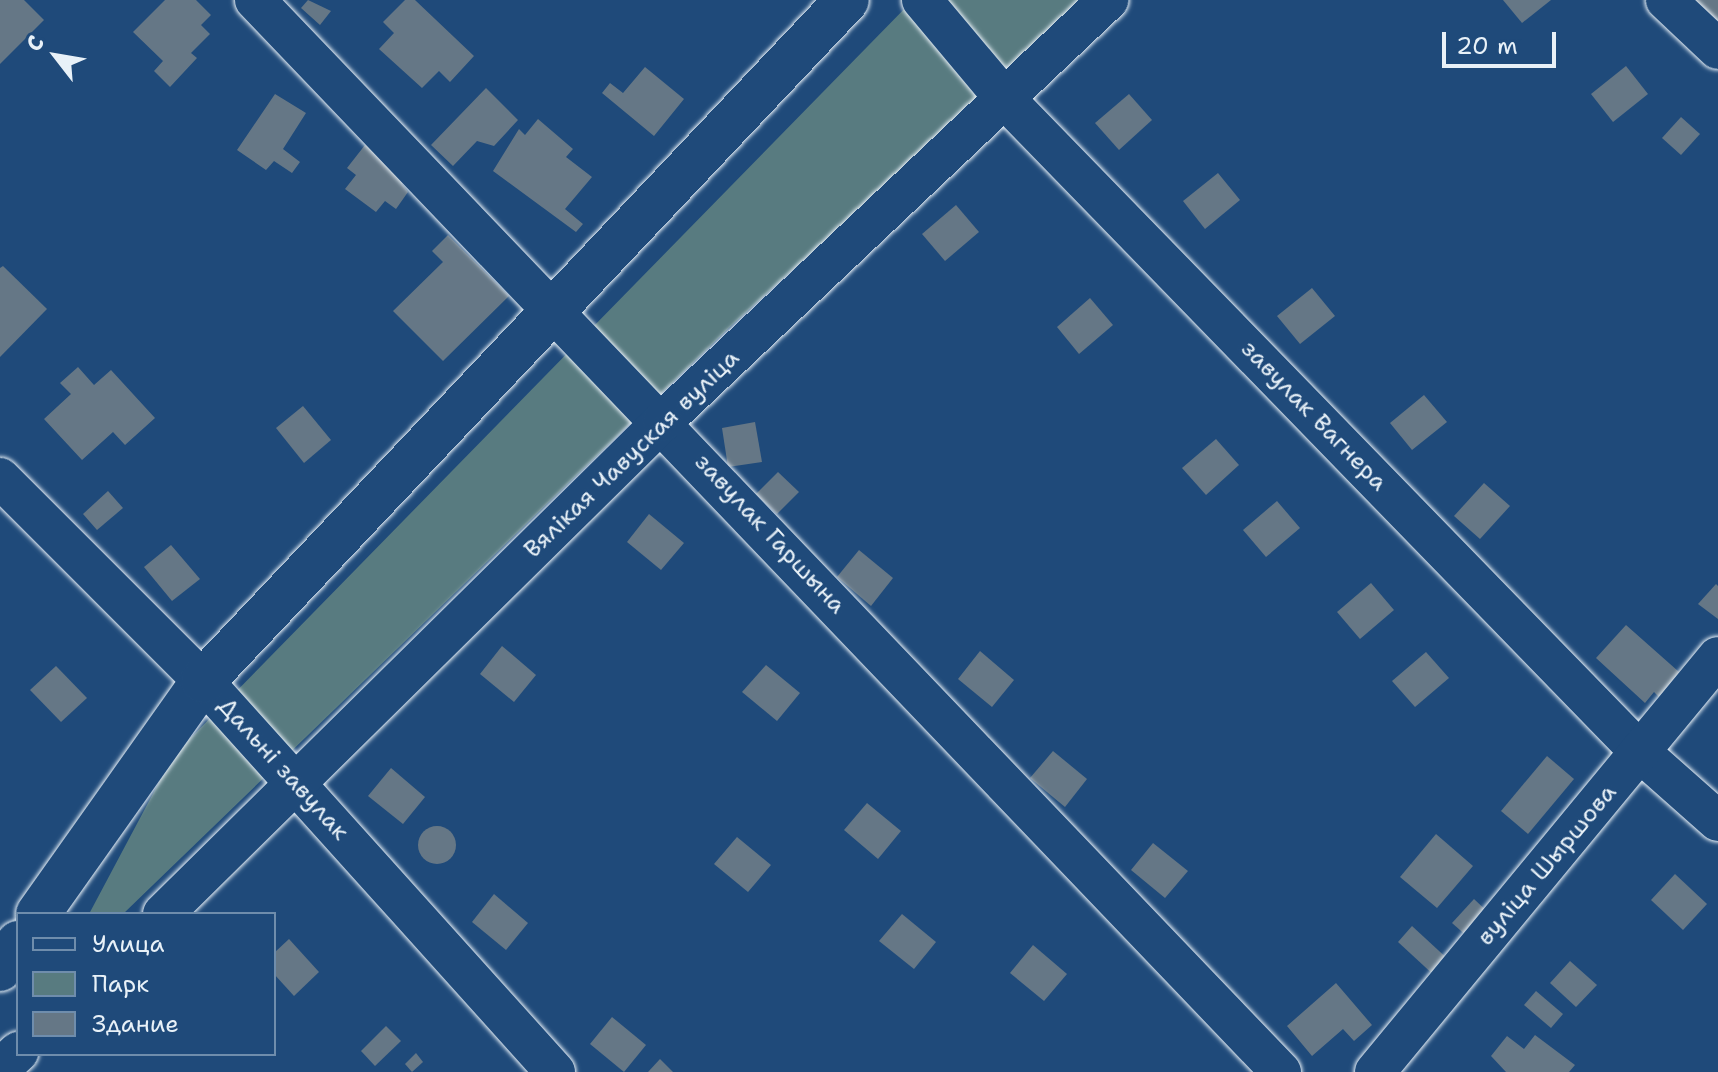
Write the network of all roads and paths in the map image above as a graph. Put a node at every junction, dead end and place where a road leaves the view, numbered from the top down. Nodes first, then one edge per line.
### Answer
1 (255, 0) edge
2 (847, 0) edge
3 (922, 0) edge
4 (1108, 0) edge
5 (1666, 0) edge
6 (1718, 49) edge
7 (1006, 100) junction
8 (556, 308) junction
9 (663, 421) junction
10 (0, 478) edge
11 (1718, 657) edge
12 (203, 681) junction
13 (1640, 752) junction
14 (298, 785) junction
15 (1718, 821) edge
16 (39, 912) edge
17 (165, 912) edge
18 (16, 946) edge
19 (0, 969) edge
20 (16, 1054) edge
21 (0, 1069) edge
22 (555, 1072) edge
23 (1281, 1072) edge
24 (1375, 1072) edge

1 - 8 street, завулак Гаршына
2 - 8 main road
3 - 7 street, завулак Вагнера
4 - 7 street, Вялікая Чавуская вуліца
5 - 6 street
7 - 9 street, Вялікая Чавуская вуліца
7 - 13 street, завулак Вагнера
8 - 9 street, завулак Гаршына
8 - 12 main road
9 - 14 street, Вялікая Чавуская вуліца
9 - 23 street, завулак Гаршына
10 - 12 street, Дальні завулак
11 - 13 street, вуліца Шыршова
12 - 14 street, Дальні завулак
12 - 16 main road
13 - 15 street, завулак Вагнера
13 - 24 street, вуліца Шыршова
14 - 17 street, Вялікая Чавуская вуліца
14 - 22 street, Дальні завулак
18 - 19 main road
20 - 21 street

